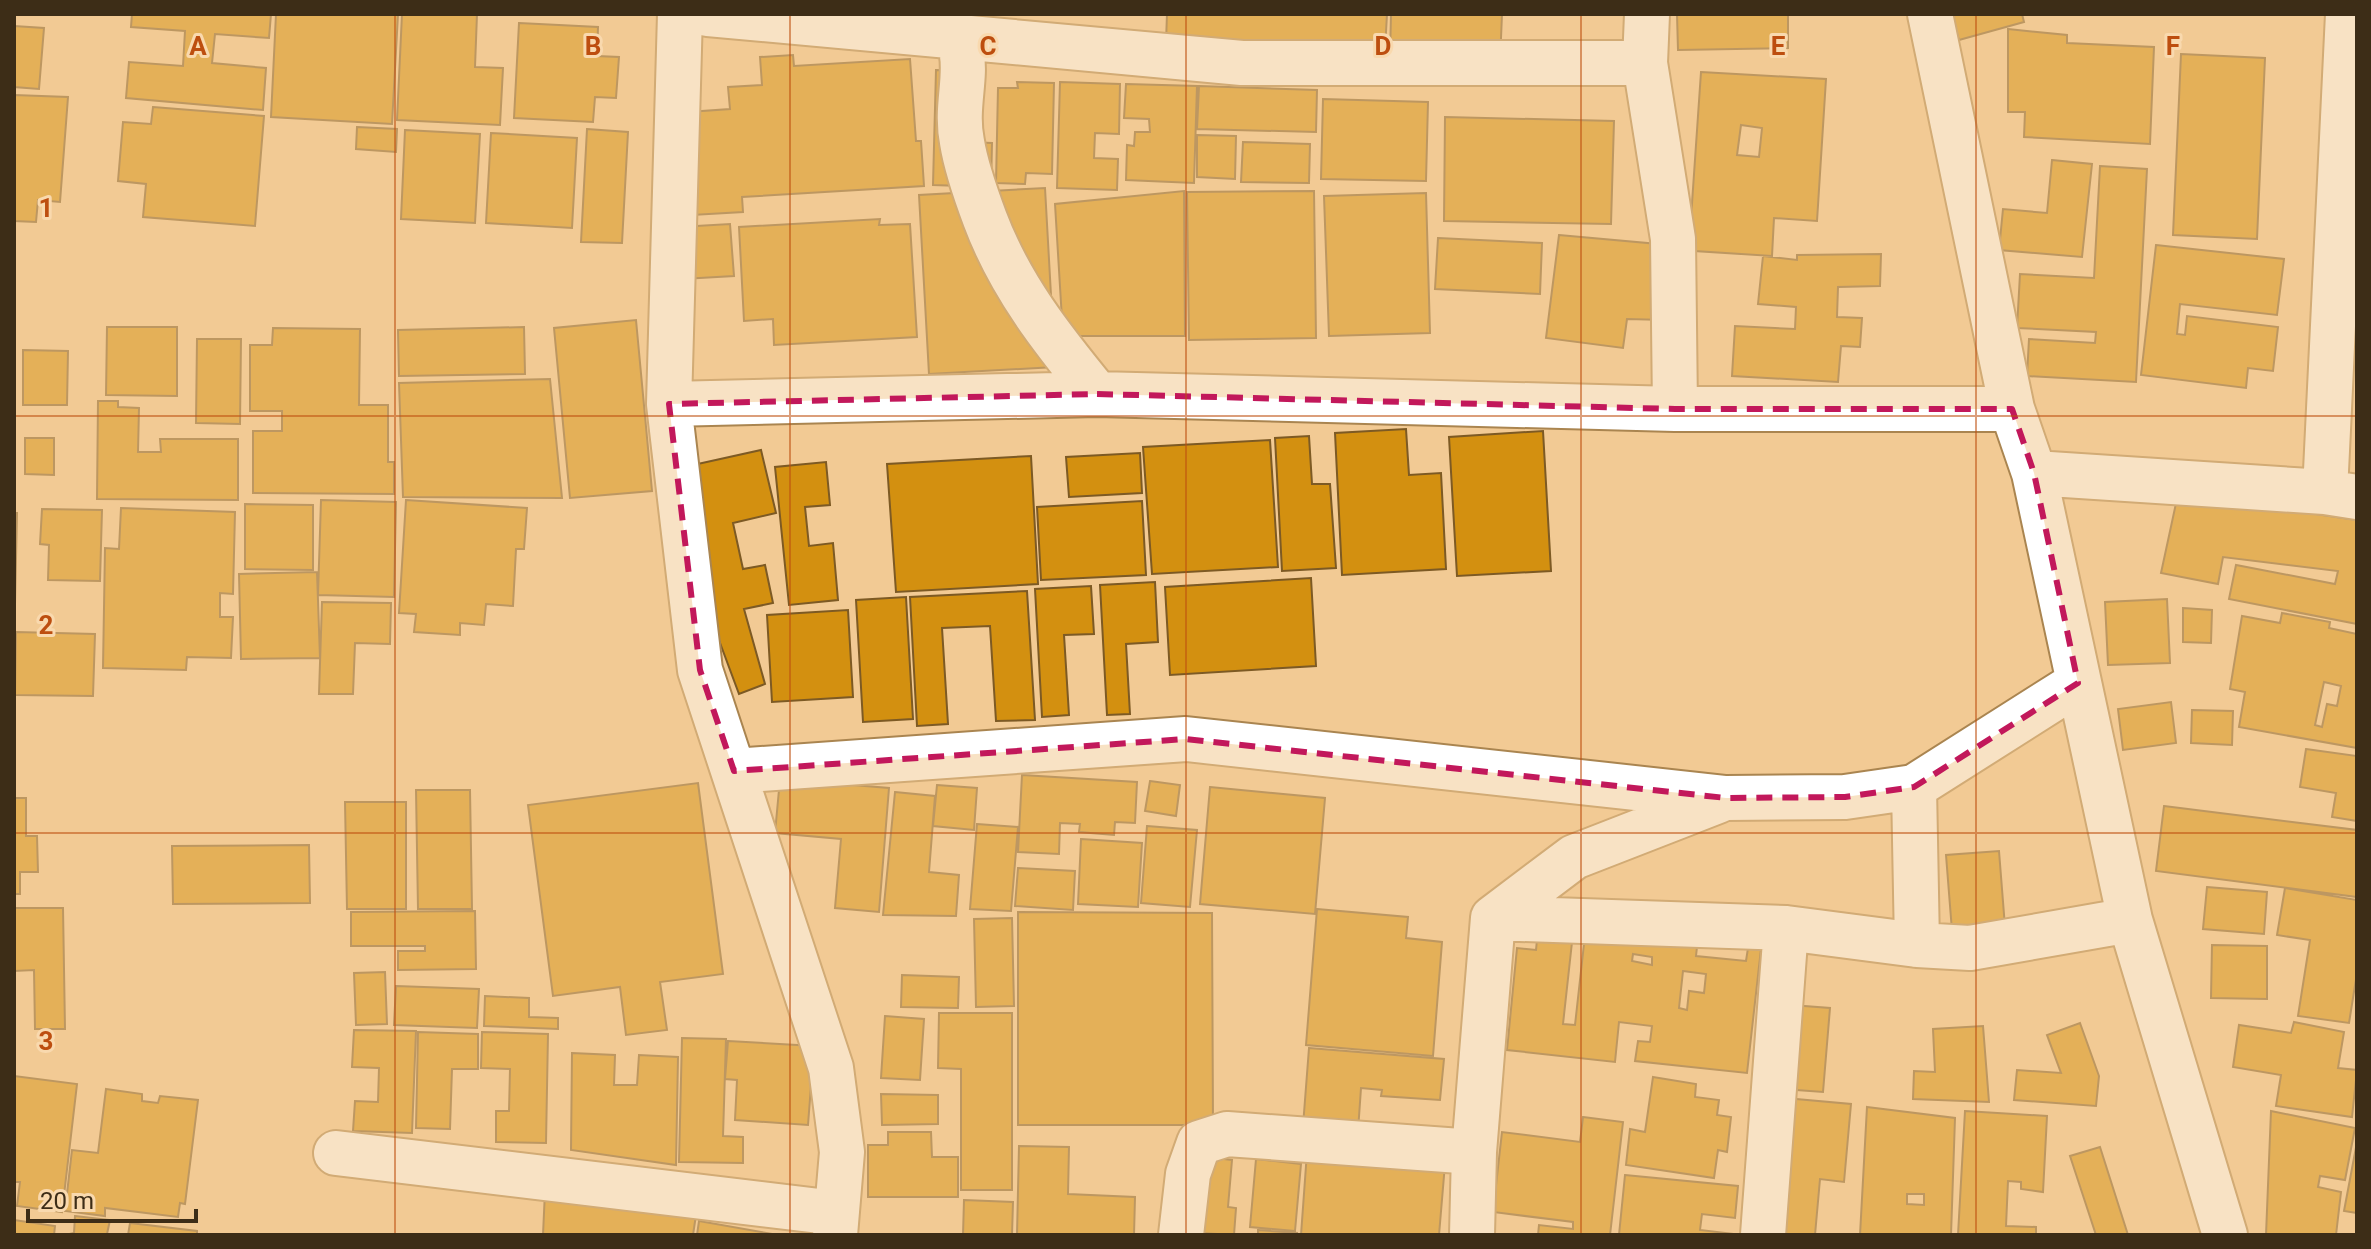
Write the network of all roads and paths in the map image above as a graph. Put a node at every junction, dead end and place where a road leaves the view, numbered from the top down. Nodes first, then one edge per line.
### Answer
1 (680, 14) edge
2 (708, 14) edge
3 (1647, 14) edge
4 (1930, 14) edge
5 (2348, 14) edge
6 (949, 25) edge
7 (1645, 63) junction
8 (1097, 394) junction
9 (669, 404) junction
10 (1675, 409) junction
11 (2012, 409) junction
12 (2034, 473) junction
13 (2341, 494) edge
14 (2078, 683) junction
15 (734, 771) junction
16 (1914, 787) junction
17 (1726, 798) junction
18 (1493, 918) junction
19 (2130, 920) junction
20 (1786, 928) junction
21 (1917, 945) junction
22 (1474, 1152) junction
23 (336, 1153) dead end
24 (835, 1224) edge
25 (1181, 1235) edge
26 (1472, 1235) edge
27 (1763, 1235) edge
28 (2225, 1235) edge

1 - 9 street
2 - 6 street
3 - 7 street
4 - 11 street
5 - 13 street
6 - 7 street
6 - 8 street
7 - 10 street
8 - 9 street
8 - 10 street
9 - 15 street
10 - 11 street
11 - 12 street
12 - 13 street
12 - 14 street
14 - 16 street
14 - 19 street
15 - 17 street
15 - 24 street
16 - 17 street
16 - 21 street
17 - 18 street
18 - 20 street
18 - 22 street
19 - 21 street
19 - 28 street
20 - 21 street
20 - 27 street
22 - 25 street
22 - 26 street
23 - 24 street

